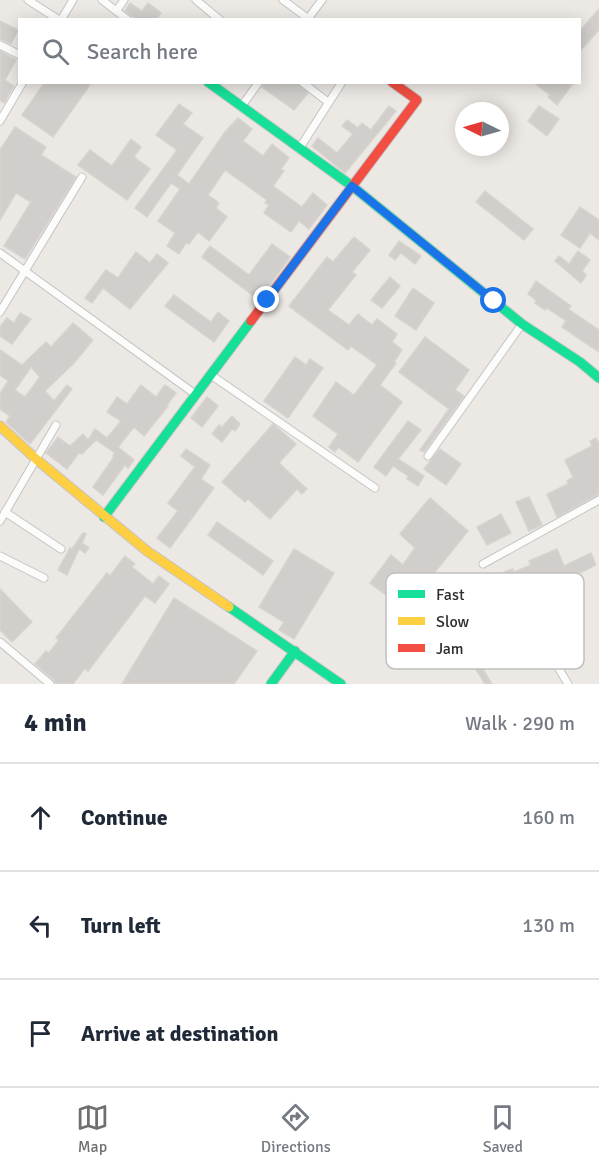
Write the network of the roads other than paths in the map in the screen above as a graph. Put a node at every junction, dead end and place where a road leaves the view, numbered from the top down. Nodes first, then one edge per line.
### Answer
1 (28, 0) edge
2 (73, 0) edge
3 (102, 0) edge
4 (124, 0) edge
5 (196, 0) edge
6 (283, 0) edge
7 (322, 0) edge
8 (117, 10) junction
9 (57, 18) edge
10 (61, 18) edge
11 (126, 18) edge
12 (218, 18) edge
13 (307, 18) edge
14 (309, 18) edge
15 (0, 45) edge
16 (18, 54) edge
17 (22, 84) edge
18 (211, 84) edge
19 (258, 84) edge
20 (305, 84) edge
21 (341, 84) edge
22 (395, 84) edge
23 (328, 102) junction
24 (0, 106) edge
25 (241, 107) junction
26 (7, 110) junction
27 (0, 122) edge
28 (299, 149) junction
29 (82, 177) dead end
30 (352, 186) junction
31 (0, 253) edge
32 (25, 271) junction
33 (0, 312) edge
34 (522, 324) junction
35 (211, 375) junction
36 (599, 378) edge
37 (195, 394) junction
38 (56, 425) dead end
39 (0, 426) edge
40 (428, 456) dead end
41 (36, 459) junction
42 (375, 488) dead end
43 (599, 501) edge
44 (5, 512) junction
45 (104, 517) junction
46 (0, 521) edge
47 (61, 549) dead end
48 (0, 556) edge
49 (483, 564) dead end
50 (44, 578) dead end
51 (0, 642) edge
52 (295, 651) junction
53 (559, 669) edge
54 (50, 684) edge
55 (271, 684) edge
56 (341, 684) edge
57 (568, 684) edge

1 - 9 street
2 - 10 street
3 - 8 street
4 - 8 street
5 - 12 street
6 - 13 street
7 - 14 street
8 - 11 street
15 - 16 street
17 - 26 street
18 - 25 street
19 - 25 street
20 - 23 street
21 - 23 street
22 - 30 street
23 - 28 street
24 - 26 street
25 - 28 street
26 - 27 street
28 - 30 street
29 - 32 street
30 - 34 street
30 - 35 street
31 - 32 street
32 - 33 street
32 - 37 street
34 - 36 street
34 - 40 street
35 - 37 street
35 - 42 street
37 - 45 street
38 - 41 street
39 - 41 street
41 - 44 street
41 - 45 street
43 - 49 street
44 - 46 street
44 - 47 street
45 - 52 street
48 - 50 street
51 - 54 street
52 - 55 street
52 - 56 street
53 - 57 street

